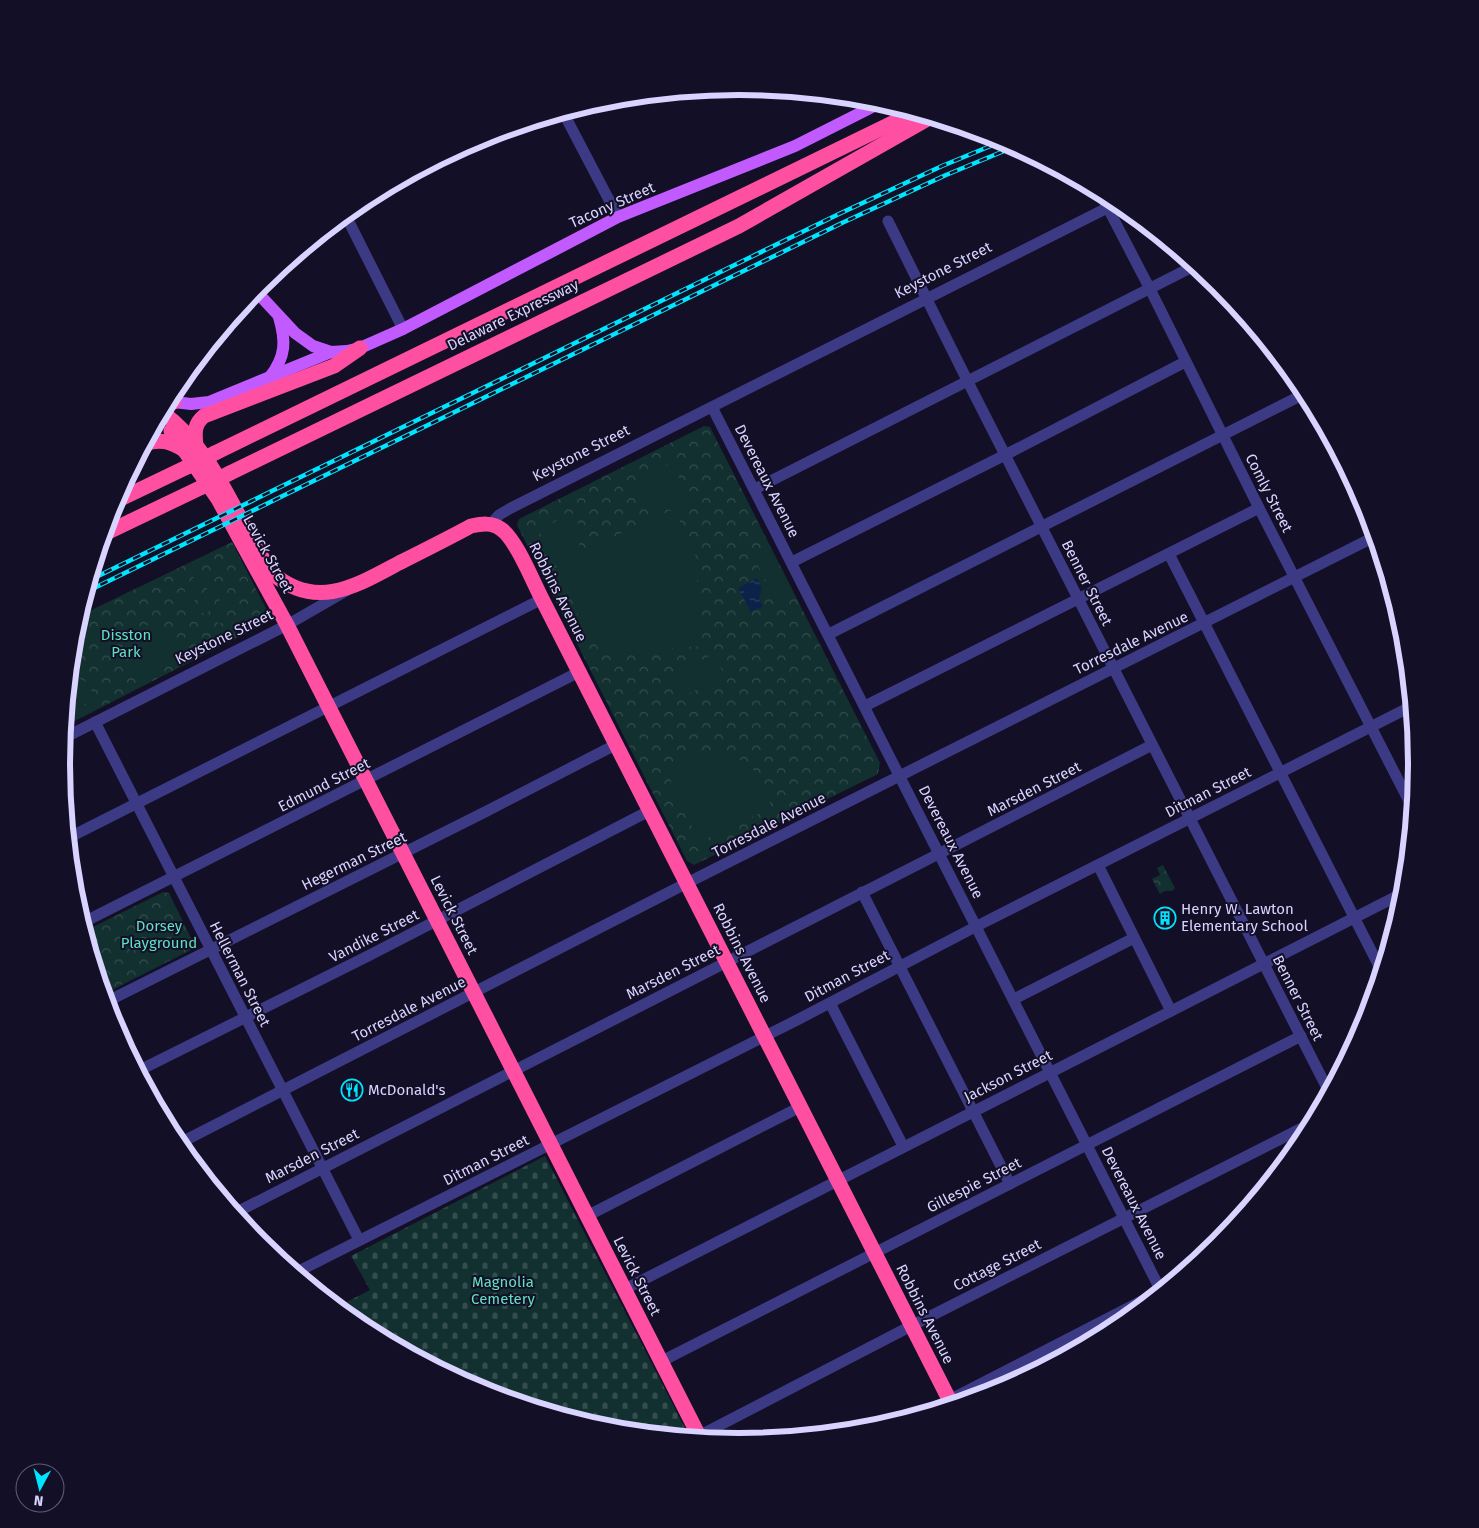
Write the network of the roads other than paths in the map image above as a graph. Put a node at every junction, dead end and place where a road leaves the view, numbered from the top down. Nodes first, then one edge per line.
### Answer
1 (871, 107) edge
2 (908, 116) edge
3 (566, 117) edge
4 (925, 121) edge
5 (1105, 203) edge
6 (1110, 206) edge
7 (1107, 208) junction
8 (618, 217) junction
9 (349, 221) edge
10 (888, 221) dead end
11 (1189, 269) edge
12 (1150, 289) junction
13 (261, 296) edge
14 (927, 297) junction
15 (278, 315) junction
16 (403, 329) junction
17 (360, 348) junction
18 (331, 352) junction
19 (1185, 362) junction
20 (270, 377) junction
21 (968, 382) junction
22 (1299, 397) edge
23 (178, 401) edge
24 (712, 407) junction
25 (166, 420) edge
26 (1224, 435) junction
27 (153, 442) edge
28 (191, 449) junction
29 (1005, 455) junction
30 (755, 489) junction
31 (126, 496) edge
32 (1259, 508) junction
33 (491, 524) junction
34 (1041, 527) junction
35 (113, 530) edge
36 (1369, 539) edge
37 (1169, 554) junction
38 (792, 562) junction
39 (1295, 577) junction
40 (356, 586) junction
41 (542, 599) junction
42 (1078, 599) junction
43 (1204, 623) junction
44 (287, 625) junction
45 (829, 634) junction
46 (1114, 668) junction
47 (579, 672) junction
48 (865, 706) junction
49 (328, 708) junction
50 (1407, 709) edge
51 (95, 722) junction
52 (1371, 726) junction
53 (71, 735) edge
54 (615, 745) junction
55 (1152, 745) junction
56 (1280, 772) junction
57 (900, 775) junction
58 (367, 780) junction
59 (1408, 800) edge
60 (136, 804) junction
61 (649, 811) junction
62 (1190, 818) junction
63 (74, 835) edge
64 (403, 853) junction
65 (940, 854) junction
66 (1098, 865) junction
67 (173, 876) junction
68 (687, 883) junction
69 (862, 892) junction
70 (1396, 897) edge
71 (1354, 918) junction
72 (89, 919) edge
73 (437, 921) junction
74 (977, 926) junction
75 (1134, 938) junction
76 (210, 949) junction
77 (726, 962) junction
78 (1263, 964) junction
79 (1378, 964) edge
80 (899, 966) junction
81 (474, 993) junction
82 (113, 998) edge
83 (1014, 999) junction
84 (830, 1002) junction
85 (1171, 1011) junction
86 (245, 1016) junction
87 (764, 1036) junction
88 (1301, 1036) junction
89 (143, 1068) edge
90 (514, 1071) junction
91 (1051, 1072) junction
92 (1326, 1086) edge
93 (282, 1090) junction
94 (800, 1107) junction
95 (972, 1111) junction
96 (1300, 1129) edge
97 (186, 1140) edge
98 (551, 1144) junction
99 (1088, 1144) junction
100 (903, 1146) junction
101 (321, 1168) junction
102 (838, 1180) junction
103 (1010, 1184) junction
104 (240, 1210) edge
105 (587, 1216) junction
106 (1125, 1217) junction
107 (359, 1240) junction
108 (874, 1254) junction
109 (301, 1270) edge
110 (1159, 1285) edge
111 (625, 1289) junction
112 (1131, 1306) edge
113 (911, 1326) junction
114 (662, 1361) junction
115 (969, 1393) edge
116 (948, 1400) edge
117 (696, 1432) edge
118 (707, 1432) edge

1 - 8 main road, Tacony Street
2 - 31 highway, Delaware Expressway, bridge
3 - 8 street
4 - 35 highway, Delaware Expressway, bridge
5 - 7 street, Comly Street
6 - 7 street, Keystone Street
7 - 12 street, Comly Street
7 - 14 street, Keystone Street
8 - 16 main road, Tacony Street
9 - 16 street
10 - 14 street, Benner Street
11 - 12 street
12 - 19 street, Comly Street
12 - 21 street
13 - 15 main road
14 - 21 street, Benner Street
14 - 24 street, Keystone Street
15 - 18 main road
15 - 20 main road
16 - 17 main road, Tacony Street
17 - 18 main road, Tacony Street
17 - 28 highway
18 - 20 main road
19 - 26 street, Comly Street
19 - 29 street
20 - 23 main road
21 - 29 street, Benner Street
21 - 30 street
22 - 26 street
24 - 30 street, Devereaux Avenue
24 - 33 street, Keystone Street
25 - 28 highway, Levick Street
26 - 32 street, Comly Street
26 - 34 street
27 - 28 highway
28 - 40 highway, Levick Street
28 - 44 highway, Levick Street
29 - 34 street, Benner Street
29 - 38 street
30 - 38 street, Devereaux Avenue
32 - 37 street
32 - 39 street, Comly Street
33 - 40 highway, Keystone Street
33 - 41 highway, Robbins Avenue
34 - 42 street, Benner Street
34 - 45 street
36 - 39 street, Torresdale Avenue
37 - 42 street
37 - 43 street
38 - 45 street, Devereaux Avenue
39 - 43 street, Torresdale Avenue
39 - 52 street, Comly Street
40 - 44 street, Keystone Street
41 - 47 highway, Robbins Avenue
41 - 49 street
42 - 46 street, Benner Street
42 - 48 street
43 - 46 street, Torresdale Avenue
43 - 56 street
44 - 49 highway, Levick Street
44 - 51 street, Keystone Street
45 - 48 street, Devereaux Avenue
46 - 55 street, Benner Street
46 - 57 street, Torresdale Avenue
47 - 54 highway, Robbins Avenue
47 - 58 street, Edmund Street
48 - 57 street, Devereaux Avenue
49 - 58 highway, Levick Street
49 - 60 street
50 - 52 street, Ditman Street
51 - 53 street, Keystone Street
51 - 60 street, Hellerman Street
52 - 56 street, Ditman Street
52 - 59 street, Comly Street
54 - 61 highway, Robbins Avenue
54 - 64 street, Hegerman Street
55 - 62 street, Benner Street
55 - 65 street, Marsden Street
56 - 62 street, Ditman Street
56 - 71 street
57 - 65 street, Devereaux Avenue
57 - 68 street, Torresdale Avenue
58 - 64 highway, Levick Street
58 - 67 street, Edmund Street
60 - 63 street
60 - 67 street, Hellerman Street
61 - 68 highway, Robbins Avenue
61 - 73 street, Vandike Street
62 - 66 street, Ditman Street
62 - 78 street, Benner Street
64 - 73 highway, Levick Street
64 - 76 street, Hegerman Street
65 - 69 street, Marsden Street
65 - 74 street, Devereaux Avenue
66 - 74 street, Ditman Street
66 - 75 street
67 - 72 street, Edmund Street
67 - 76 street, Hellerman Street
68 - 77 highway, Robbins Avenue
68 - 81 street, Torresdale Avenue
69 - 77 street, Marsden Street
69 - 80 street
70 - 71 street, Jackson Street
71 - 78 street, Jackson Street
71 - 79 street
73 - 81 highway, Levick Street
73 - 86 street, Vandike Street
74 - 80 street, Ditman Street
74 - 83 street, Devereaux Avenue
75 - 83 street
75 - 85 street
76 - 82 street, Hegerman Street
76 - 86 street, Hellerman Street
77 - 87 highway, Robbins Avenue
77 - 90 street, Marsden Street
78 - 85 street, Jackson Street
78 - 88 street, Benner Street
80 - 84 street, Ditman Street
80 - 95 street
81 - 90 highway, Levick Street
81 - 93 street, Torresdale Avenue
83 - 91 street, Devereaux Avenue
84 - 87 street, Ditman Street
84 - 100 street
85 - 91 street, Jackson Street
86 - 89 street, Vandike Street
86 - 93 street, Hellerman Street
87 - 94 highway, Robbins Avenue
87 - 98 street, Ditman Street
88 - 92 street, Benner Street
88 - 99 street, Gillespie Street
90 - 98 highway, Levick Street
90 - 101 street, Marsden Street
91 - 95 street, Jackson Street
91 - 99 street, Devereaux Avenue
93 - 97 street, Torresdale Avenue
93 - 101 street, Hellerman Street
94 - 102 highway, Robbins Avenue
94 - 105 street
95 - 100 street, Jackson Street
95 - 103 street
96 - 106 street, Cottage Street
98 - 105 highway, Levick Street
98 - 107 street, Ditman Street
99 - 103 street, Gillespie Street
99 - 106 street, Devereaux Avenue
100 - 102 street, Jackson Street
101 - 104 street, Marsden Street
101 - 107 street, Hellerman Street
102 - 108 highway, Robbins Avenue
102 - 111 street, Jackson Street
103 - 108 street, Gillespie Street
105 - 111 highway, Levick Street
106 - 110 street, Devereaux Avenue
106 - 113 street, Cottage Street
107 - 109 street, Ditman Street
108 - 113 highway, Robbins Avenue
108 - 114 street, Gillespie Street
111 - 114 highway, Levick Street
112 - 115 street
113 - 116 highway, Robbins Avenue
113 - 118 street, Cottage Street
114 - 117 highway, Levick Street

